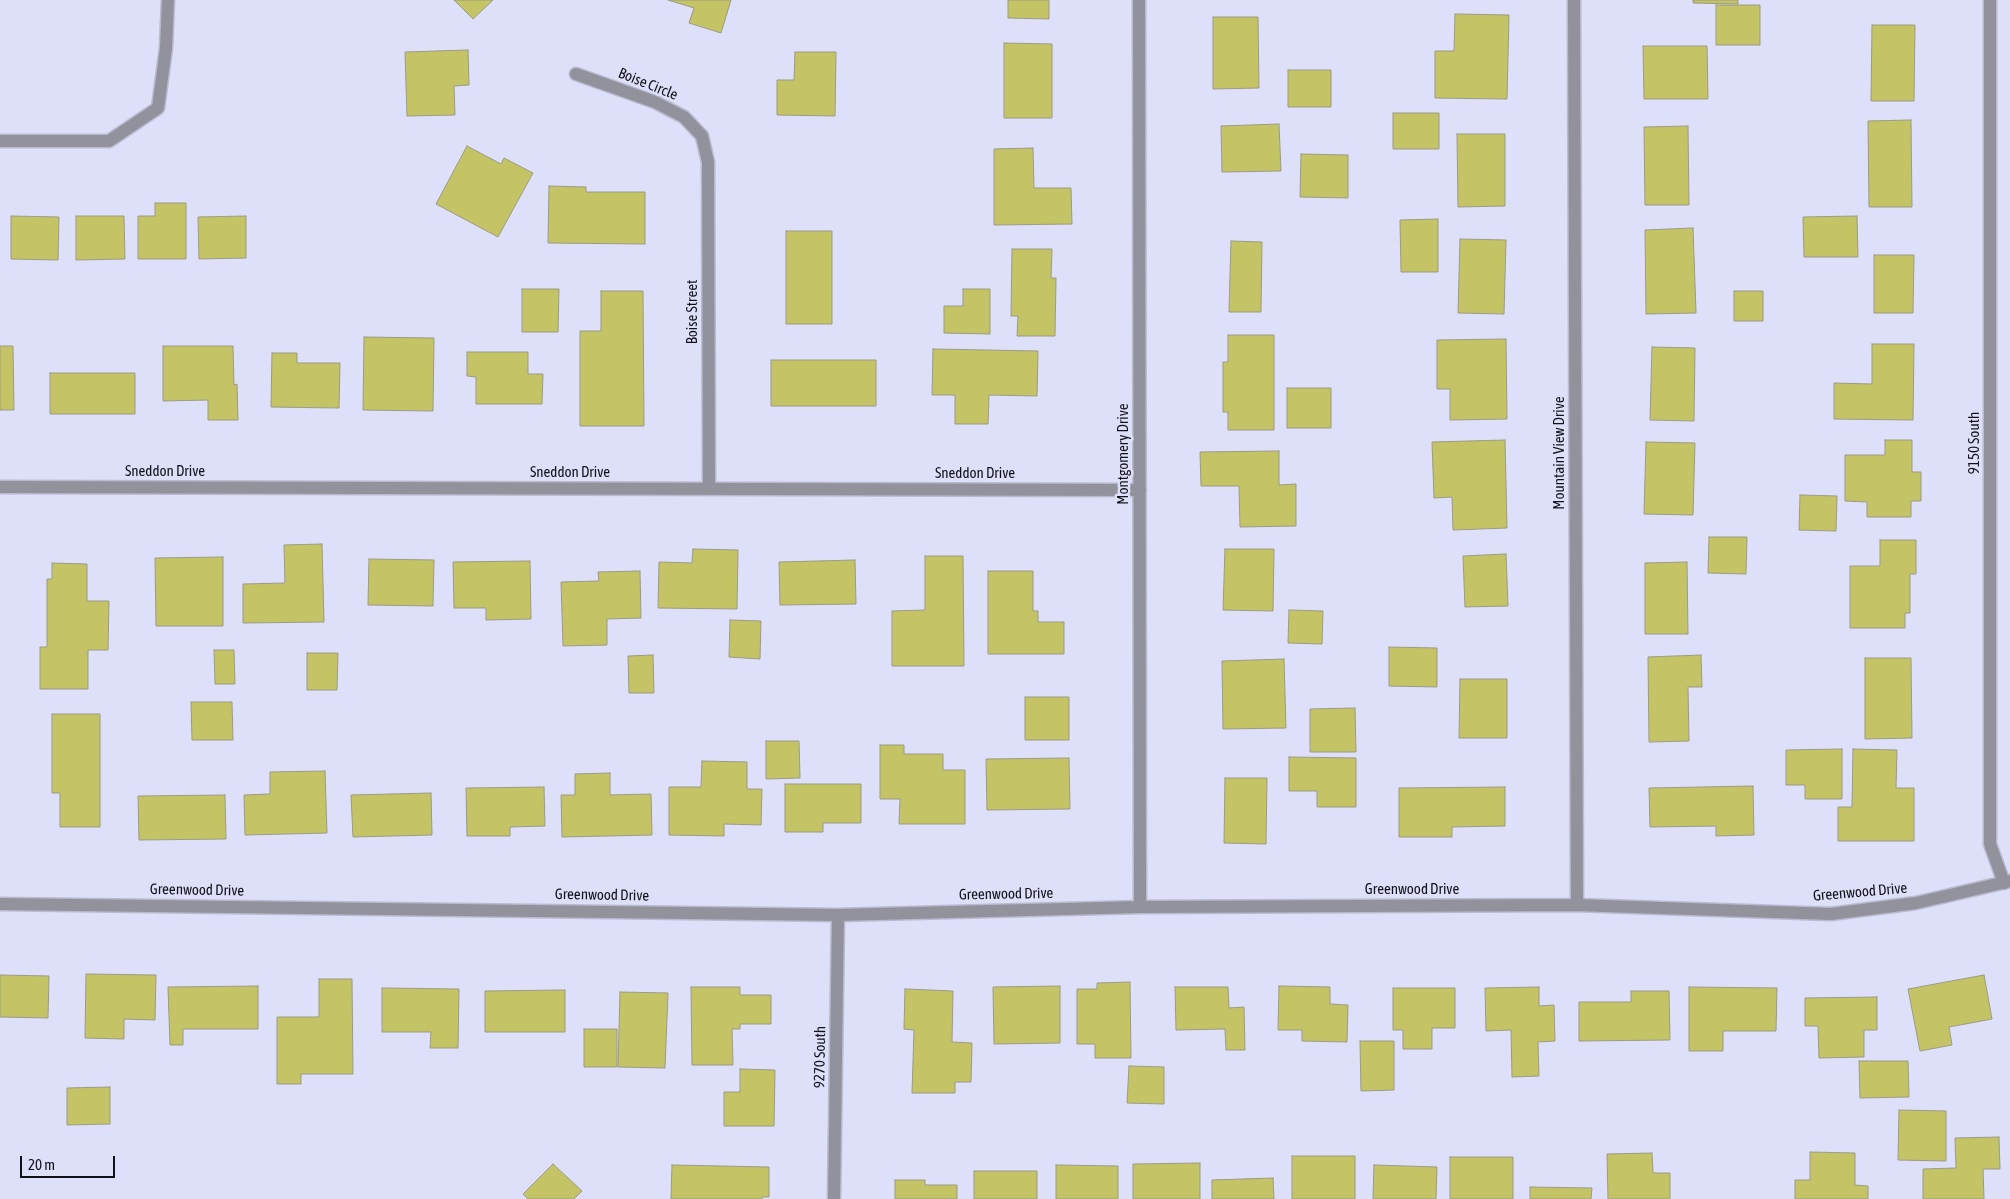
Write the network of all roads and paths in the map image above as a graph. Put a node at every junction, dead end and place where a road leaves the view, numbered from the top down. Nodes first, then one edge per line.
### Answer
1 (168, 0) edge
2 (1139, 0) edge
3 (1574, 0) edge
4 (1990, 0) edge
5 (576, 74) dead end
6 (702, 136) joint
7 (0, 141) edge
8 (0, 487) edge
9 (709, 488) junction
10 (1140, 490) junction
11 (2007, 882) edge
12 (0, 904) edge
13 (1577, 905) junction
14 (1140, 907) junction
15 (838, 915) junction
16 (834, 1199) edge

1 - 7 street
2 - 10 street, Montgomery Drive
3 - 13 street, Mountain View Drive
4 - 11 street, 9150 South
5 - 6 street, Boise Circle
6 - 9 street, Boise Street
8 - 9 street, Sneddon Drive
9 - 10 street, Sneddon Drive
10 - 14 street, Montgomery Drive
11 - 13 street, Greenwood Drive
12 - 15 street, Greenwood Drive
13 - 14 street, Greenwood Drive
14 - 15 street, Greenwood Drive
15 - 16 street, 9270 South

